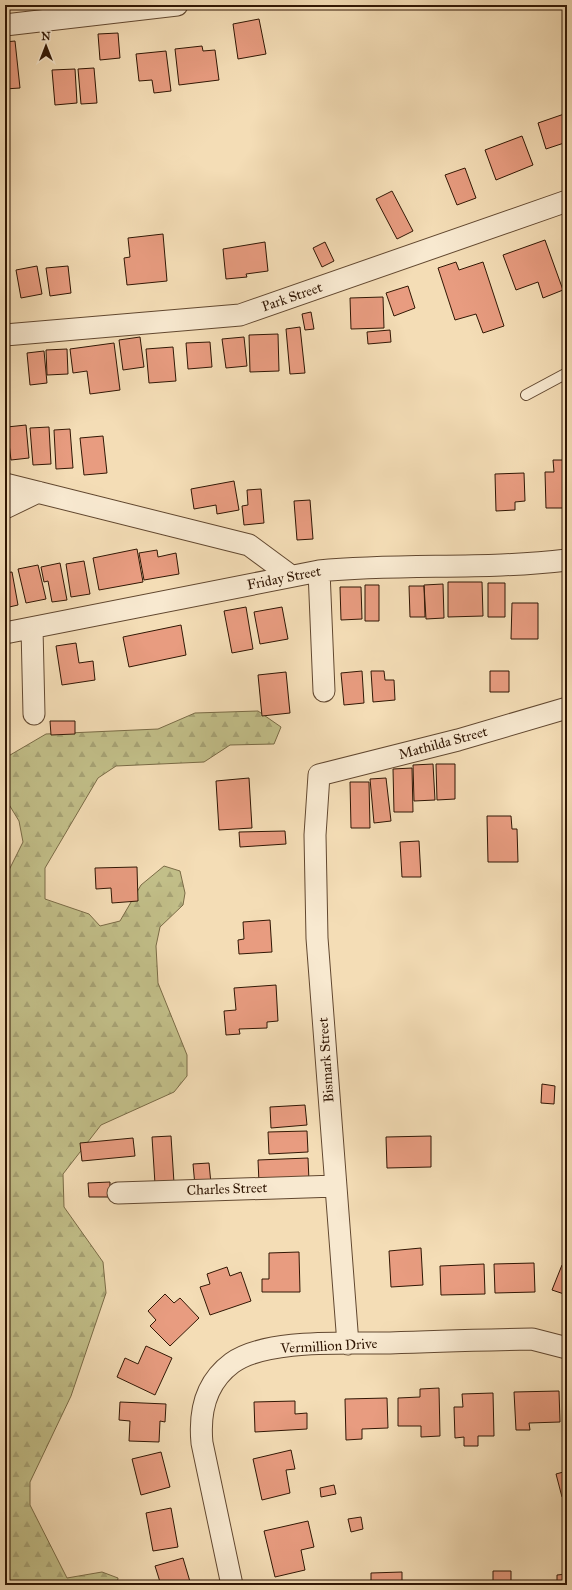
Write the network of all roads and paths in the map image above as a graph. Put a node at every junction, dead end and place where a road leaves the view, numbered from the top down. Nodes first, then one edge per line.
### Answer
1 (177, 5) edge
2 (5, 25) edge
3 (567, 201) edge
4 (5, 335) edge
5 (567, 373) edge
6 (526, 395) dead end
7 (5, 484) edge
8 (38, 492) junction
9 (5, 508) edge
10 (567, 560) edge
11 (319, 571) junction
12 (291, 576) junction
13 (32, 628) junction
14 (5, 633) edge
15 (324, 691) dead end
16 (567, 708) edge
17 (34, 714) dead end
18 (319, 775) joint
19 (336, 1186) junction
20 (118, 1193) dead end
21 (348, 1344) junction
22 (567, 1348) edge
23 (232, 1585) edge

1 - 2 street
3 - 4 street, Park Street
5 - 6 lane
7 - 8 street
8 - 9 street
8 - 12 street
10 - 11 street, Friday Street
11 - 12 street, Friday Street
11 - 15 street
12 - 13 street, Friday Street
13 - 14 street, Friday Street
13 - 17 street
16 - 18 street, Mathilda Street
18 - 19 street, Bismark Street
19 - 20 street, Charles Street
19 - 21 street, Bismark Street
21 - 22 street, Vermillion Drive
21 - 23 street, Vermillion Drive

